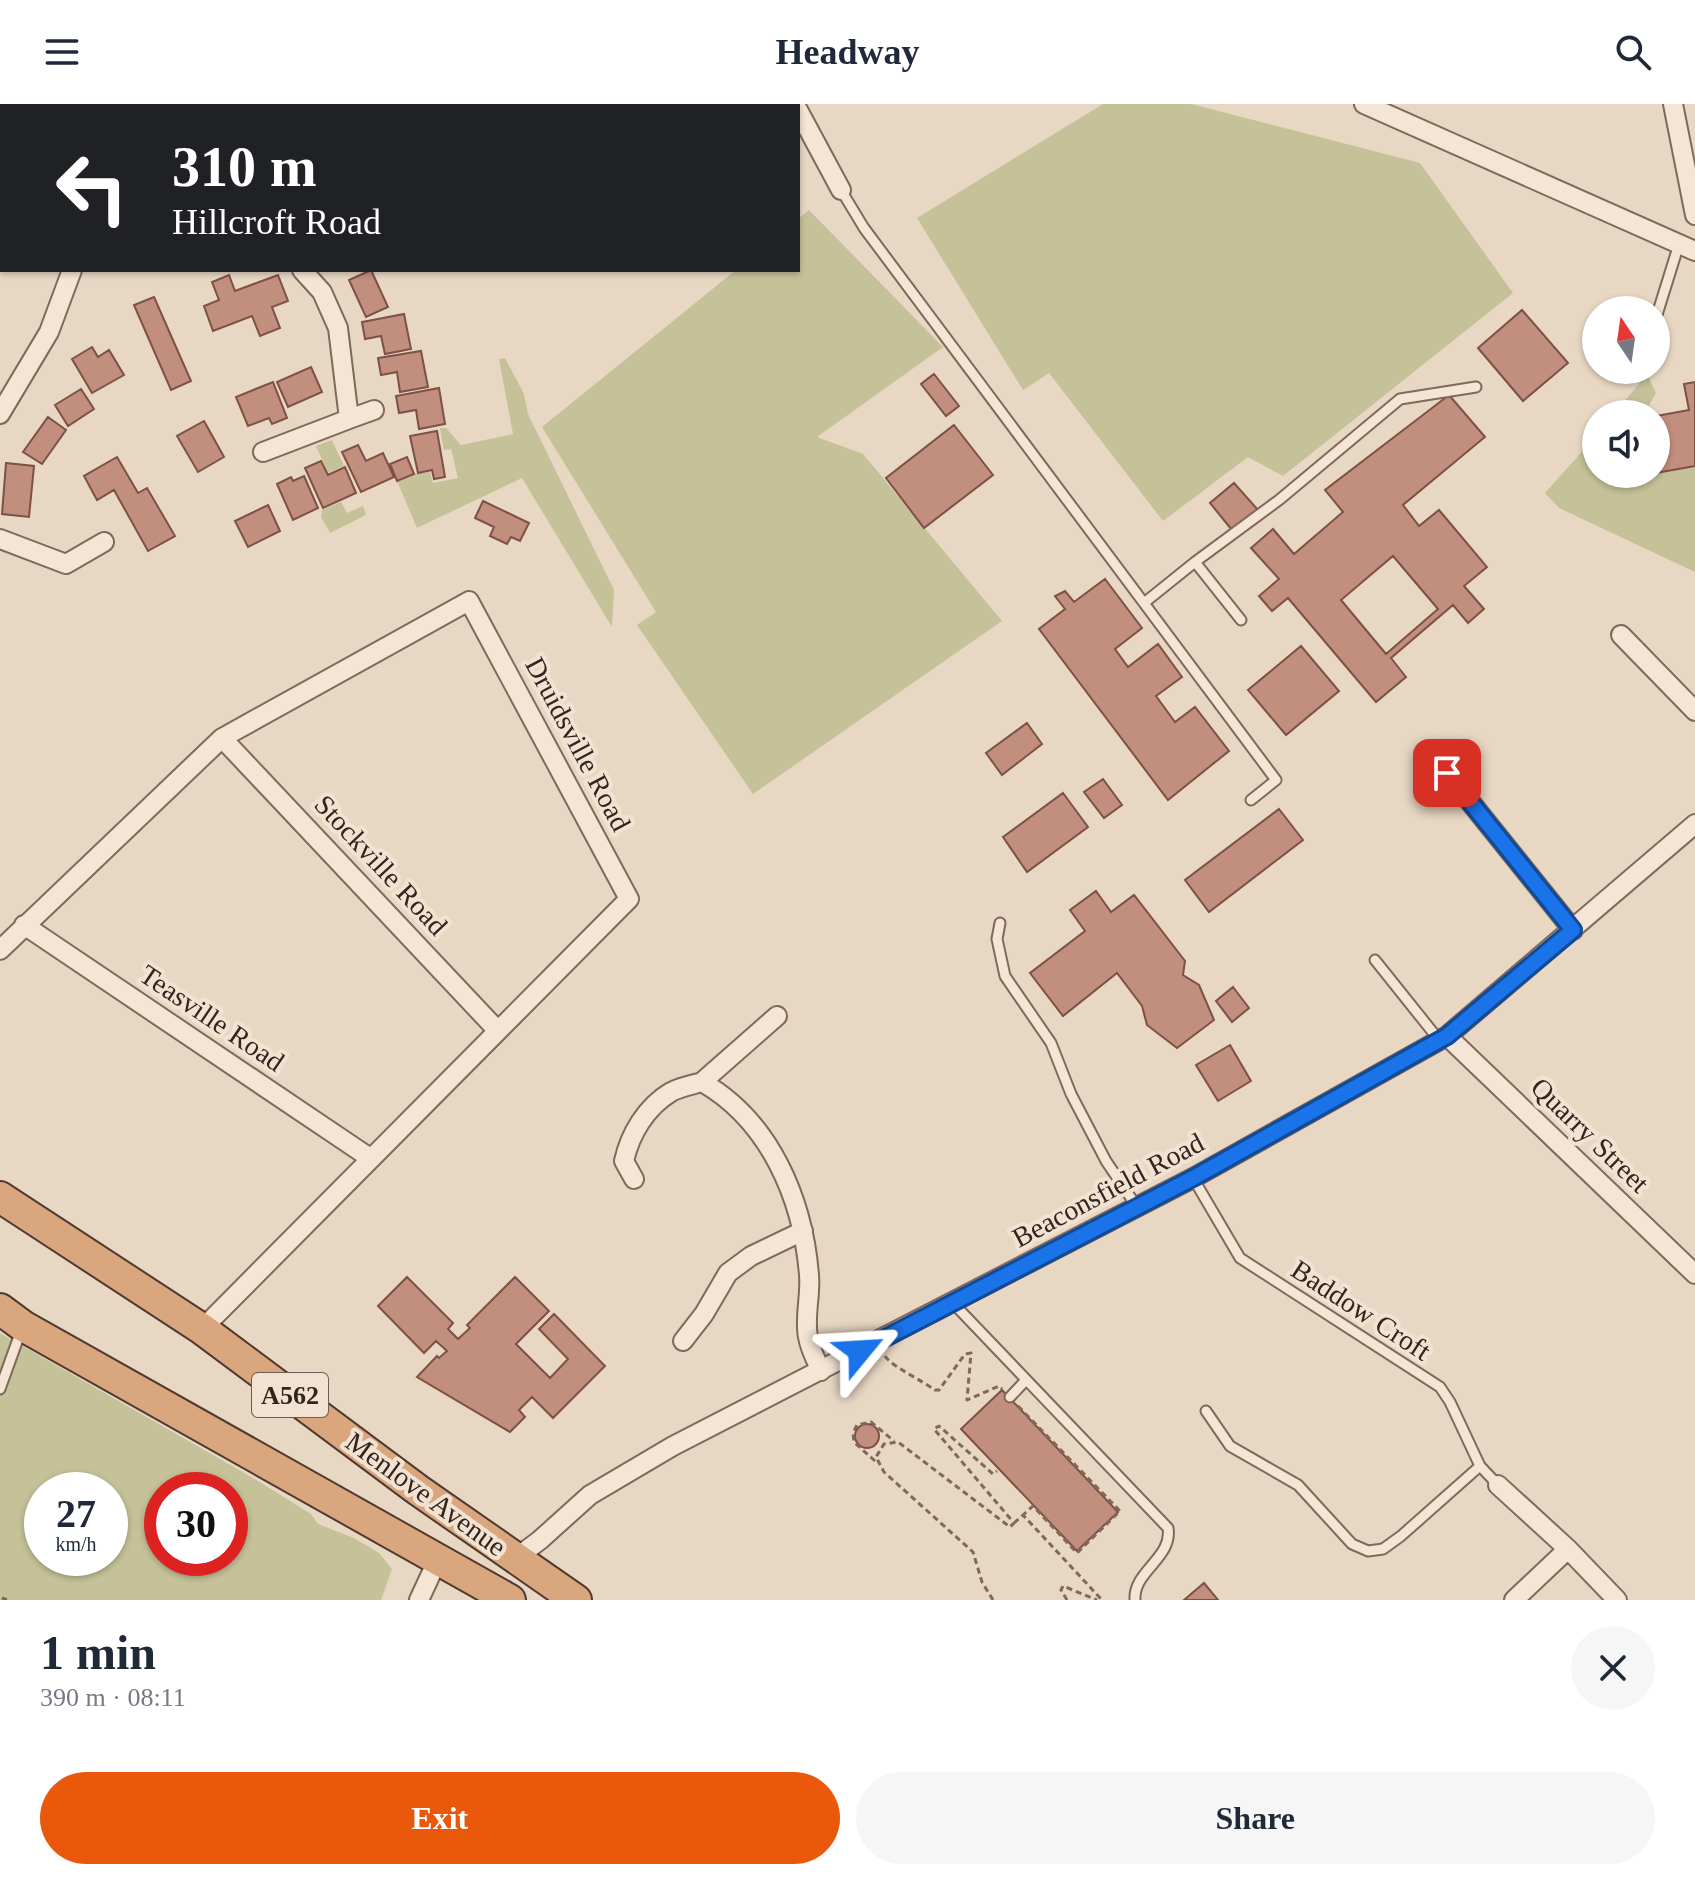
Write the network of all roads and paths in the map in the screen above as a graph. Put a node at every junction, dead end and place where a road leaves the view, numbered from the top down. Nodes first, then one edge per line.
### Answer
1 (1364, 104) edge
2 (1673, 104) edge
3 (800, 114) edge
4 (841, 190) joint
5 (1695, 215) edge
6 (1687, 247) edge
7 (71, 272) edge
8 (304, 272) edge
9 (1666, 296) edge
10 (1476, 387) dead end
11 (374, 410) dead end
12 (0, 414) edge
13 (349, 419) junction
14 (263, 452) dead end
15 (0, 539) edge
16 (104, 542) dead end
17 (1195, 562) junction
18 (1144, 603) junction
19 (1241, 620) dead end
20 (1621, 635) dead end
21 (1695, 711) edge
22 (222, 738) junction
23 (1447, 773) dead end
24 (1251, 800) dead end
25 (1695, 824) edge
26 (1000, 923) dead end
27 (24, 925) junction
28 (1573, 930) junction
29 (0, 950) edge
30 (1375, 960) dead end
31 (777, 1016) dead end
32 (498, 1031) junction
33 (1443, 1038) junction
34 (702, 1082) junction
35 (370, 1158) junction
36 (1193, 1178) junction
37 (634, 1179) dead end
38 (0, 1197) edge
39 (1137, 1207) junction
40 (803, 1231) junction
41 (1695, 1274) edge
42 (953, 1303) junction
43 (11, 1318) edge
44 (202, 1329) junction
45 (683, 1341) dead end
46 (879, 1341) junction
47 (821, 1371) junction
48 (1026, 1380) junction
49 (0, 1389) edge
50 (1010, 1397) junction
51 (1206, 1411) dead end
52 (894, 1441) junction
53 (877, 1462) junction
54 (1480, 1466) junction
55 (997, 1471) dead end
56 (1498, 1485) joint
57 (418, 1490) junction
58 (1023, 1515) junction
59 (1014, 1523) junction
60 (1568, 1549) junction
61 (516, 1558) junction
62 (438, 1559) junction
63 (419, 1600) edge
64 (510, 1600) edge
65 (527, 1600) edge
66 (576, 1600) edge
67 (993, 1600) edge
68 (1067, 1600) edge
69 (1099, 1600) edge
70 (1135, 1600) edge
71 (1514, 1600) edge
72 (1617, 1600) edge

1 - 6 street
2 - 5 street
3 - 4 street
4 - 18 lane
6 - 9 lane
7 - 12 street
8 - 13 street
10 - 17 lane
11 - 13 street
13 - 14 street
15 - 16 street
17 - 18 lane
17 - 19 lane
18 - 24 lane
20 - 21 street
22 - 27 street, Druidsville Road
22 - 32 street, Stockville Road
22 - 32 street, Druidsville Road
23 - 28 street
25 - 28 street, Beaconsfield Road
26 - 39 lane
27 - 29 street, Druidsville Road
27 - 35 street, Teasville Road
28 - 33 street, Beaconsfield Road
30 - 33 lane
31 - 34 street
32 - 35 street, Druidsville Road
33 - 36 street, Beaconsfield Road
33 - 41 street, Quarry Street
34 - 37 street
34 - 40 street
35 - 44 street, Druidsville Road
36 - 39 street, Beaconsfield Road
36 - 54 lane, Baddow Croft
38 - 44 highway, Menlove Avenue / A562
39 - 42 street, Beaconsfield Road
40 - 45 street
40 - 47 street
42 - 46 street, Beaconsfield Road
42 - 48 lane
43 - 49 lane
43 - 62 highway, Menlove Avenue / A562
44 - 57 highway, Menlove Avenue / A562
46 - 47 street, Beaconsfield Road
46 - 50 path
47 - 61 street, Beaconsfield Road
48 - 50 lane
48 - 70 lane
50 - 58 path
51 - 54 lane
52 - 53 path
52 - 53 path
52 - 59 path
53 - 67 path
54 - 56 lane, Baddow Croft
55 - 59 path
56 - 60 street
57 - 61 highway, Menlove Avenue / A562
57 - 62 highway
58 - 59 path
58 - 69 path
60 - 71 street
60 - 72 street
61 - 62 highway
61 - 65 highway
61 - 66 highway, Menlove Avenue / A562
62 - 63 street
62 - 64 highway, Menlove Avenue / A562
68 - 69 path

